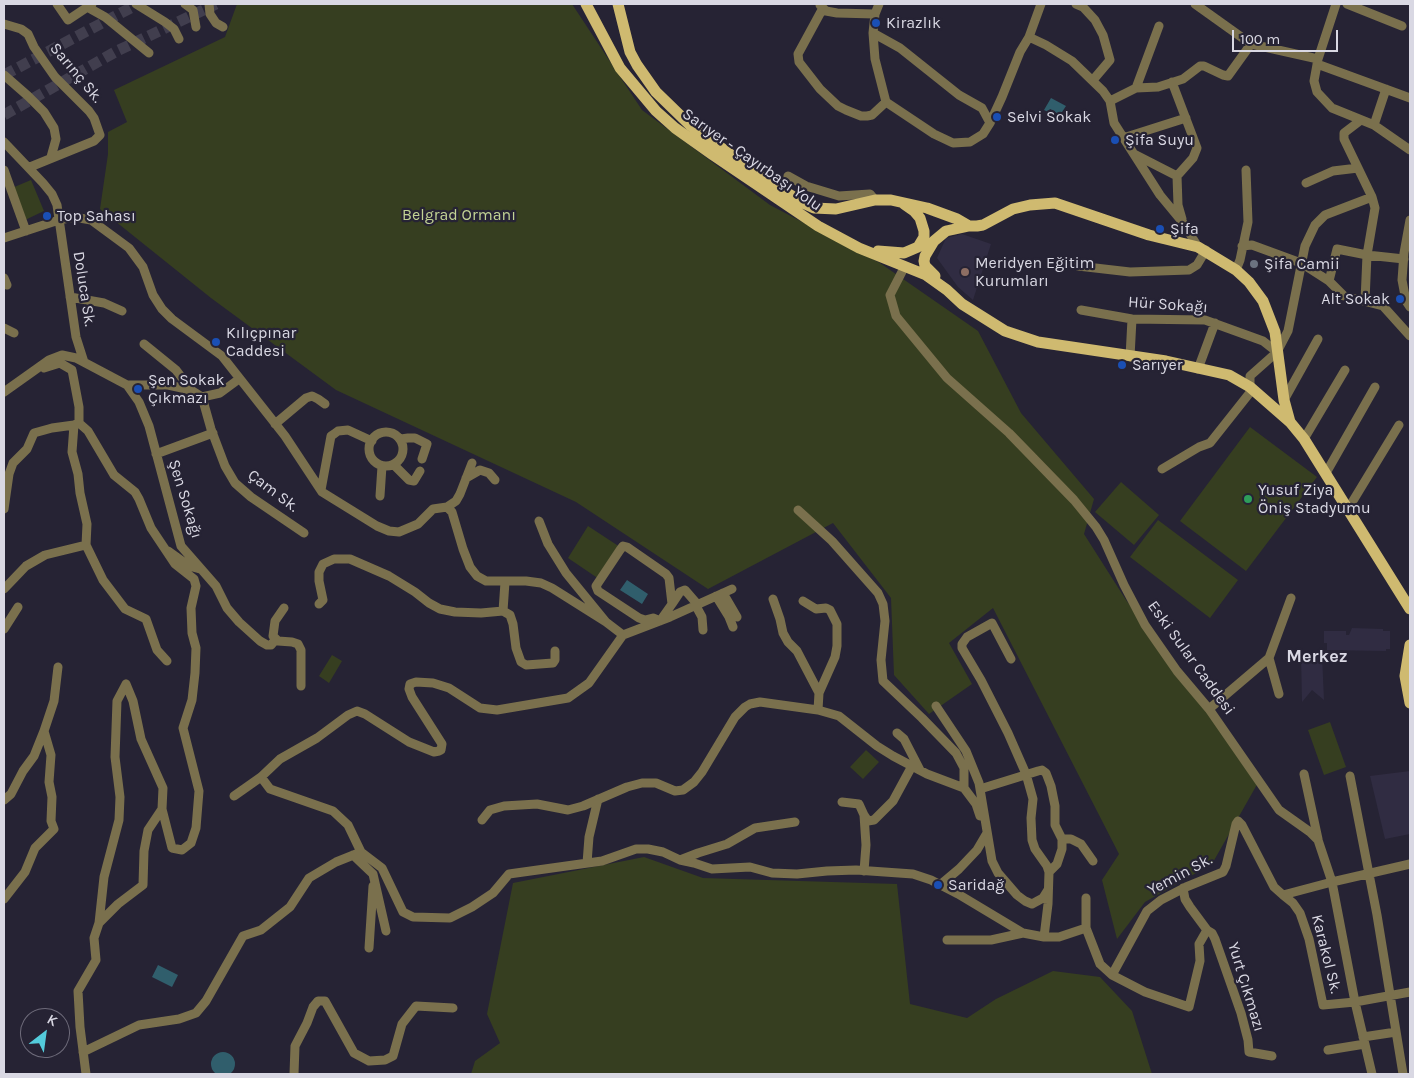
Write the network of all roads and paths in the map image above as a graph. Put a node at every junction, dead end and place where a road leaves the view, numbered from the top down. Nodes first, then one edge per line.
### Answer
1 (57, 4) edge
2 (136, 4) edge
3 (184, 4) edge
4 (209, 4) edge
5 (586, 4) edge
6 (594, 4) edge
7 (618, 4) edge
8 (879, 4) edge
9 (1041, 4) edge
10 (1076, 4) edge
11 (1196, 4) edge
12 (1336, 4) edge
13 (1348, 4) edge
14 (91, 6) edge
15 (821, 6) edge
16 (875, 14) junction
17 (4, 24) edge
18 (1159, 26) dead end
19 (1402, 26) dead end
20 (196, 27) dead end
21 (223, 27) dead end
22 (601, 31) junction
23 (873, 33) junction
24 (1029, 37) junction
25 (179, 39) dead end
26 (1251, 44) junction
27 (149, 53) dead end
28 (1317, 62) junction
29 (4, 75) edge
30 (1093, 80) junction
31 (1172, 82) junction
32 (1136, 88) junction
33 (1386, 89) junction
34 (1410, 98) edge
35 (1110, 100) junction
36 (886, 102) junction
37 (1186, 118) junction
38 (1361, 120) junction
39 (990, 123) junction
40 (1374, 125) junction
41 (1123, 138) junction
42 (4, 142) edge
43 (1410, 150) edge
44 (1133, 154) junction
45 (52, 157) junction
46 (30, 168) junction
47 (1358, 168) junction
48 (4, 170) edge
49 (1246, 170) dead end
50 (788, 176) dead end
51 (1177, 176) junction
52 (1306, 183) dead end
53 (1372, 196) junction
54 (876, 200) junction
55 (902, 202) junction
56 (59, 220) junction
57 (1410, 220) edge
58 (1184, 224) junction
59 (969, 226) junction
60 (26, 231) junction
61 (4, 238) edge
62 (1242, 246) junction
63 (1202, 248) junction
64 (868, 251) junction
65 (1367, 255) junction
66 (1404, 259) junction
67 (1302, 263) junction
68 (905, 266) junction
69 (1078, 266) dead end
70 (1236, 270) junction
71 (1329, 281) junction
72 (947, 290) junction
73 (70, 297) junction
74 (1365, 301) junction
75 (1410, 307) edge
76 (1081, 310) dead end
77 (122, 311) dead end
78 (1132, 319) junction
79 (1215, 323) junction
80 (4, 328) edge
81 (1288, 331) junction
82 (1275, 332) junction
83 (14, 333) dead end
84 (1410, 336) edge
85 (1318, 339) dead end
86 (144, 344) dead end
87 (1277, 352) junction
88 (1130, 356) junction
89 (84, 362) junction
90 (1198, 369) junction
91 (1345, 370) dead end
92 (30, 375) junction
93 (239, 379) junction
94 (126, 385) junction
95 (1375, 386) dead end
96 (1251, 389) junction
97 (191, 390) junction
98 (4, 392) edge
99 (202, 398) junction
100 (1284, 400) junction
101 (1266, 402) junction
102 (325, 404) dead end
103 (1290, 422) junction
104 (76, 424) junction
105 (276, 424) junction
106 (1399, 425) dead end
107 (213, 433) junction
108 (400, 440) junction
109 (1304, 440) junction
110 (372, 441) junction
111 (156, 454) junction
112 (422, 459) dead end
113 (472, 462) dead end
114 (394, 465) junction
115 (382, 466) junction
116 (1162, 469) dead end
117 (420, 471) dead end
118 (1326, 473) junction
119 (466, 478) junction
120 (494, 480) dead end
121 (321, 490) junction
122 (380, 496) dead end
123 (448, 507) junction
124 (4, 509) edge
125 (1348, 509) junction
126 (798, 510) dead end
127 (539, 521) dead end
128 (304, 532) dead end
129 (86, 545) junction
130 (165, 550) junction
131 (200, 569) junction
132 (505, 582) junction
133 (4, 589) edge
134 (732, 589) dead end
135 (719, 595) junction
136 (1291, 598) dead end
137 (773, 599) dead end
138 (803, 601) dead end
139 (319, 604) dead end
140 (672, 604) junction
141 (697, 605) junction
142 (18, 607) dead end
143 (284, 608) dead end
144 (1410, 609) edge
145 (503, 611) junction
146 (737, 617) dead end
147 (660, 621) junction
148 (606, 622) junction
149 (733, 627) dead end
150 (4, 628) edge
151 (703, 630) dead end
152 (623, 635) junction
153 (276, 640) junction
154 (1410, 645) edge
155 (555, 651) dead end
156 (1269, 658) junction
157 (1011, 659) dead end
158 (167, 661) dead end
159 (58, 667) dead end
160 (301, 686) dead end
161 (819, 693) junction
162 (1279, 694) dead end
163 (1410, 703) edge
164 (936, 706) dead end
165 (1208, 709) junction
166 (818, 710) junction
167 (44, 731) junction
168 (897, 733) dead end
169 (916, 768) junction
170 (1026, 774) junction
171 (1304, 774) dead end
172 (1350, 776) dead end
173 (261, 777) junction
174 (964, 788) junction
175 (980, 789) junction
176 (234, 796) dead end
177 (598, 799) junction
178 (4, 800) edge
179 (842, 802) dead end
180 (162, 809) junction
181 (864, 815) junction
182 (482, 820) dead end
183 (795, 822) dead end
184 (987, 834) junction
185 (1062, 839) junction
186 (1318, 840) junction
187 (357, 853) junction
188 (680, 860) junction
189 (1092, 861) dead end
190 (587, 863) junction
191 (1410, 864) edge
192 (864, 871) junction
193 (1049, 872) junction
194 (1368, 873) junction
195 (374, 881) junction
196 (1332, 882) junction
197 (940, 885) junction
198 (1183, 888) junction
199 (1048, 890) junction
200 (1283, 895) junction
201 (1086, 898) dead end
202 (4, 899) edge
203 (98, 923) junction
204 (1086, 928) junction
205 (1207, 930) junction
206 (386, 932) dead end
207 (1023, 933) junction
208 (1044, 936) junction
209 (947, 940) dead end
210 (369, 948) dead end
211 (1112, 975) junction
212 (1410, 992) edge
213 (1390, 995) junction
214 (1355, 1002) junction
215 (452, 1008) dead end
216 (1396, 1032) junction
217 (1364, 1040) junction
218 (1328, 1050) dead end
219 (83, 1052) junction
220 (1272, 1056) dead end
221 (86, 1074) edge
222 (294, 1074) edge
223 (1372, 1074) edge
224 (1403, 1074) edge

1 - 14 street
2 - 25 street
3 - 20 street
4 - 21 street
5 - 22 main road, Sarıyer - Çayırbaşı Yolu
6 - 22 main road
7 - 54 main road
8 - 16 street
9 - 24 street
10 - 30 street
11 - 26 street
12 - 28 street
13 - 19 street
14 - 27 street
15 - 16 street
15 - 36 street
16 - 23 street
17 - 45 street, Sarınç Sk.
18 - 32 street
22 - 64 main road, Sarıyer - Çayırbaşı Yolu
23 - 36 street
23 - 39 street
24 - 30 street
24 - 39 street
26 - 28 street
26 - 31 street
28 - 33 street
28 - 38 street
29 - 45 street
30 - 35 street
31 - 32 street
31 - 37 street
32 - 35 street
33 - 34 street
33 - 40 street
35 - 41 street
36 - 39 street
37 - 41 street
37 - 51 street
38 - 40 street
38 - 47 street
40 - 43 street
41 - 44 street
42 - 46 street, Doluca Sk.
44 - 51 street
44 - 58 street
45 - 46 street
46 - 56 street, Doluca Sk.
47 - 52 street
47 - 53 street
48 - 60 street
49 - 62 street
50 - 54 street
51 - 58 street
53 - 65 street
53 - 67 street
54 - 55 main road
55 - 59 main road
55 - 64 main road
56 - 60 street
56 - 73 street, Doluca Sk.
56 - 93 street
57 - 66 street
58 - 63 street
59 - 63 main road
59 - 72 main road
60 - 61 street
62 - 67 street
62 - 70 street
63 - 69 street
63 - 70 main road
64 - 68 main road, Sarıyer - Çayırbaşı Yolu
65 - 66 street
65 - 71 street
65 - 74 street
66 - 75 street
67 - 71 street
67 - 81 street
68 - 72 main road, Sarıyer - Çayırbaşı Yolu
68 - 165 street, Eski Sular Caddesi
70 - 82 main road
71 - 74 street
72 - 88 main road
73 - 77 street
73 - 89 street, Doluca Sk.
74 - 84 street
76 - 78 street, Hür Sokağı
78 - 79 street, Hür Sokağı
78 - 88 street
79 - 87 street, Hür Sokağı
79 - 90 street
80 - 83 street
81 - 82 street
81 - 87 street
82 - 87 main road
85 - 100 street
86 - 97 street
87 - 96 street
87 - 100 main road
88 - 90 main road
89 - 92 street
89 - 94 street
90 - 96 main road
91 - 109 street
92 - 98 street
92 - 104 street
93 - 99 street
93 - 105 street
94 - 97 street
94 - 111 street, Şen Sokağı
95 - 118 street
96 - 101 main road
96 - 116 street
97 - 99 street
99 - 107 street, Çam Sk.
100 - 101 main road
100 - 103 main road
101 - 103 main road
102 - 105 street
103 - 109 main road
104 - 124 street
104 - 129 street
104 - 130 street
105 - 121 street
106 - 125 street
107 - 111 street
107 - 128 street, Çam Sk.
108 - 110 street
108 - 112 street
108 - 114 street
109 - 118 main road
110 - 115 street
110 - 121 street
111 - 131 street, Şen Sokağı
113 - 119 street
114 - 115 street
114 - 117 street
115 - 122 street
118 - 125 main road
119 - 120 street
119 - 123 street
121 - 123 street
123 - 132 street
125 - 144 main road
126 - 174 street
127 - 148 street
129 - 133 street
129 - 158 street
130 - 131 street
130 - 180 street
131 - 153 street, Şen Sokağı
132 - 145 street
132 - 148 street
134 - 135 street
135 - 141 street
135 - 146 street
135 - 149 street
136 - 156 street
137 - 161 street
138 - 161 street
139 - 145 street
140 - 141 street
140 - 147 street
140 - 147 street
141 - 147 street
141 - 151 street
142 - 150 street
143 - 153 street
145 - 155 street
147 - 152 street
148 - 152 street
152 - 173 street
153 - 160 street
154 - 163 main road
156 - 162 street
156 - 165 street
157 - 170 street
159 - 167 street
161 - 166 street
164 - 175 street
165 - 186 street, Eski Sular Caddesi
166 - 169 street
166 - 177 street
167 - 178 street
167 - 202 street
168 - 169 street
169 - 174 street
169 - 181 street
170 - 175 street
170 - 185 street
170 - 193 street
171 - 186 street
172 - 194 street
173 - 176 street
173 - 187 street
174 - 184 street
175 - 184 street
177 - 182 street
177 - 190 street
179 - 181 street
180 - 203 street
180 - 203 street
181 - 192 street
183 - 188 street
184 - 197 street
184 - 199 street
185 - 189 street
185 - 193 street
186 - 196 street
187 - 190 street
187 - 195 street
187 - 219 street
188 - 190 street
188 - 192 street
191 - 194 street
192 - 197 street
193 - 199 street
194 - 196 street
194 - 213 street
195 - 206 street
195 - 210 street
196 - 200 street
196 - 214 street
197 - 207 street
198 - 200 street, Yemin Sk.
198 - 205 street, Yurt Çıkmazı
198 - 211 street, Yemin Sk.
199 - 208 street
200 - 214 street, Karakol Sk.
201 - 204 street
203 - 219 street
204 - 208 street
204 - 211 street
205 - 211 street
205 - 220 street, Yurt Çıkmazı
207 - 208 street
207 - 209 street
212 - 213 street
213 - 214 street
213 - 216 street
214 - 217 street
215 - 222 street
216 - 217 street
216 - 224 street
217 - 218 street
217 - 223 street
219 - 221 street

